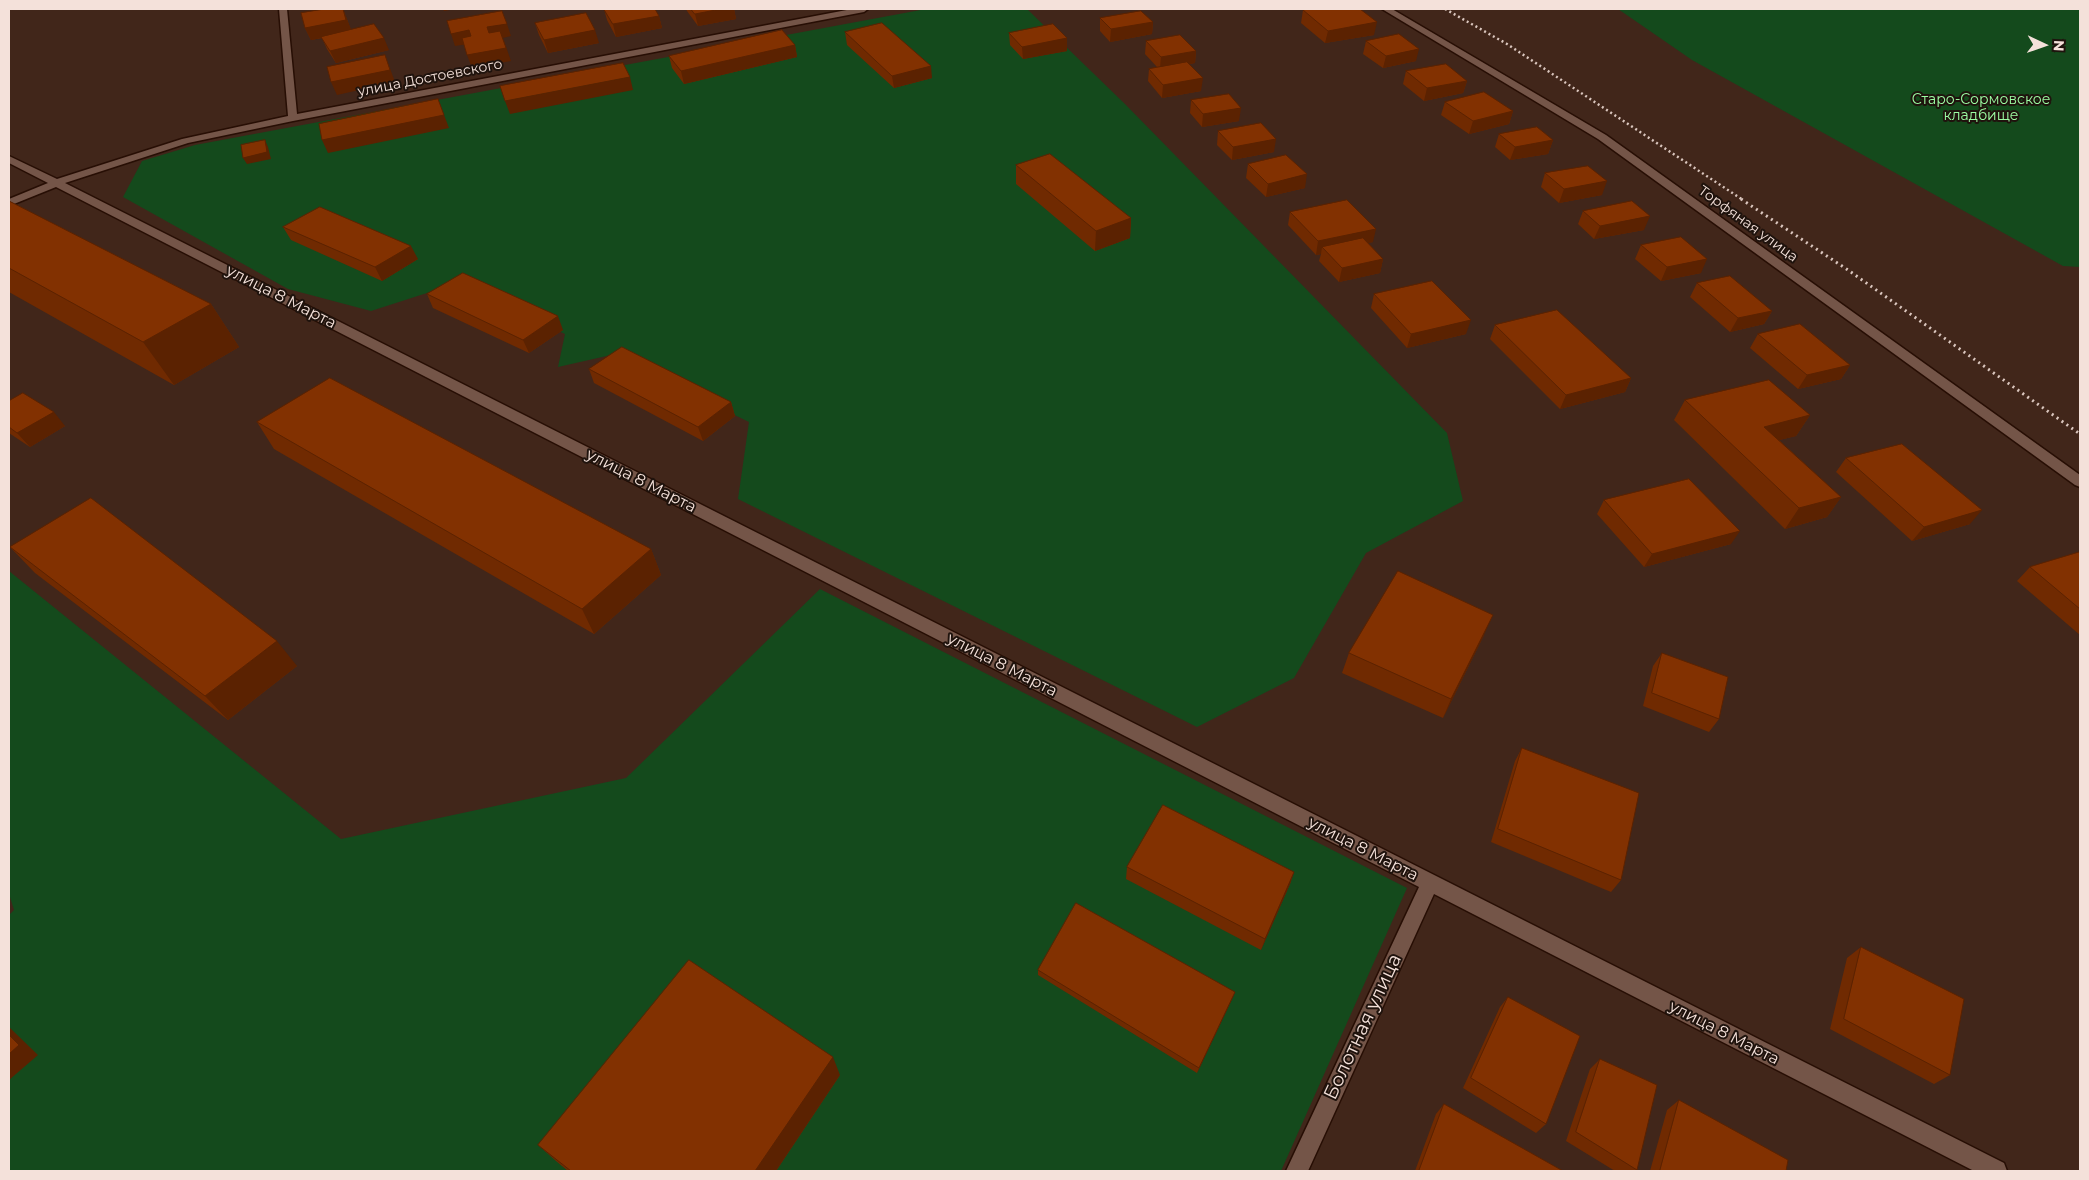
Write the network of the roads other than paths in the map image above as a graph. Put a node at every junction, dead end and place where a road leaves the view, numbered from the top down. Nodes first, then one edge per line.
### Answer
1 (283, 9) edge
2 (864, 9) edge
3 (1386, 9) edge
4 (293, 118) junction
5 (9, 159) edge
6 (56, 183) junction
7 (9, 203) edge
8 (2080, 482) edge
9 (1430, 883) junction
10 (1297, 1171) edge
11 (1996, 1171) edge

1 - 4 street
2 - 4 street, улица Достоевского
3 - 8 street, Торфяная улица
4 - 6 street, улица Достоевского
5 - 6 street, улица 8 Марта
6 - 7 street, улица Достоевского
6 - 9 street, улица 8 Марта
9 - 10 street, Болотная улица
9 - 11 street, улица 8 Марта

